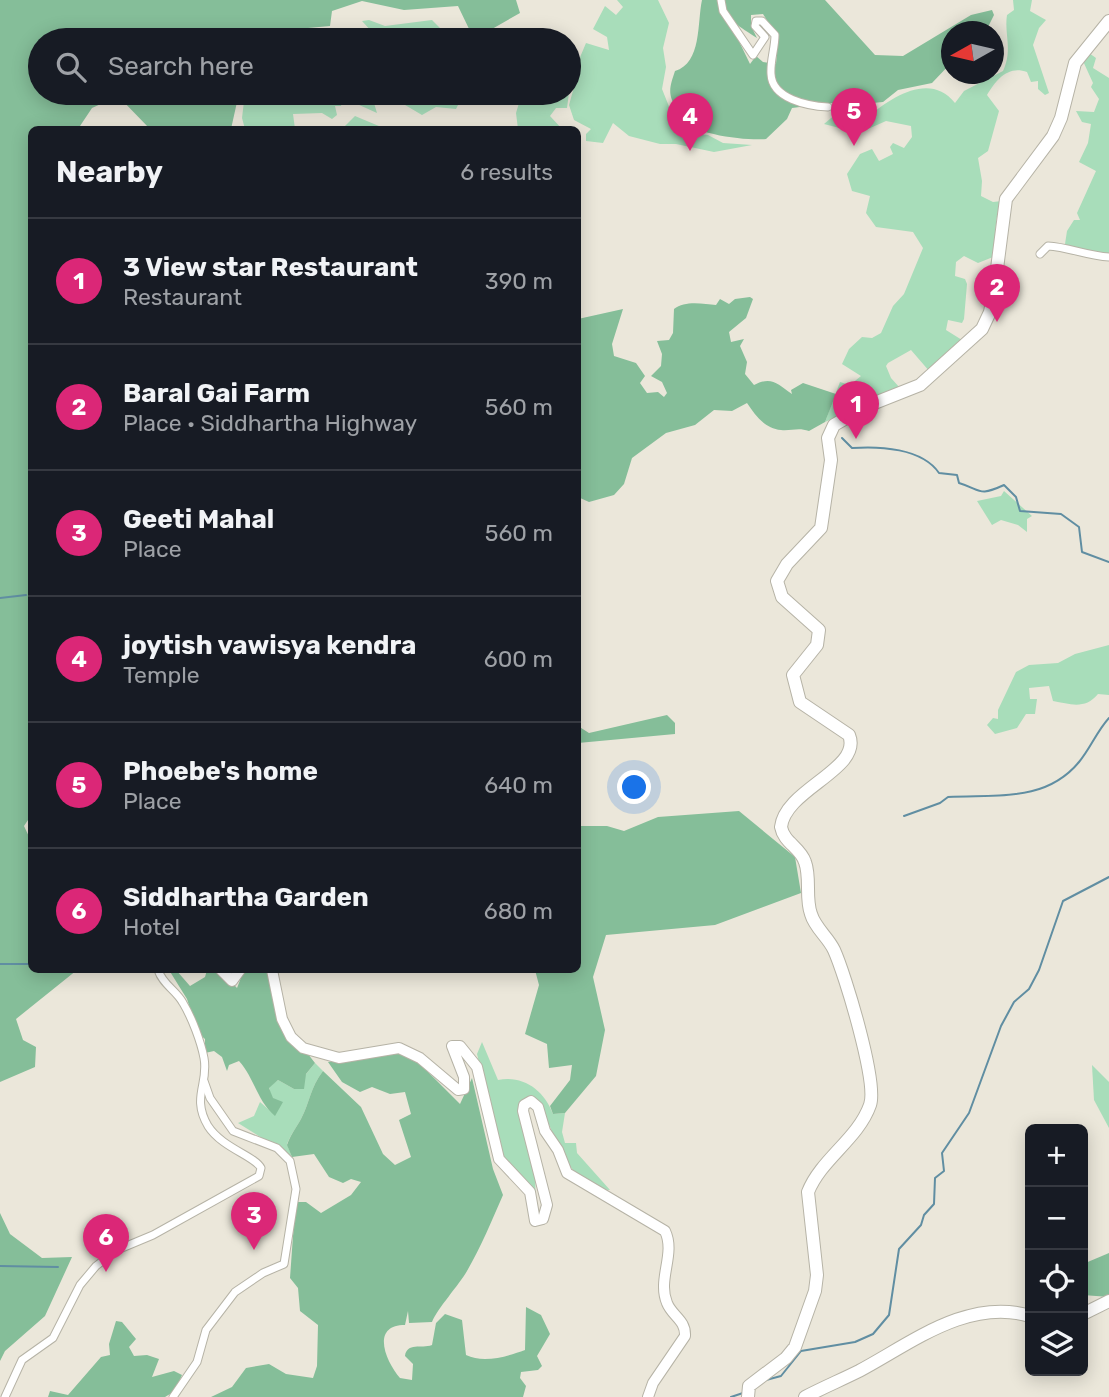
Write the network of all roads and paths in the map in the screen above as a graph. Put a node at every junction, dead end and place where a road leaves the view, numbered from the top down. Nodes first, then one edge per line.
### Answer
1 (721, 0) edge
2 (1109, 21) edge
3 (828, 107) dead end
4 (1040, 254) dead end
5 (1109, 257) edge
6 (159, 973) edge
7 (225, 973) edge
8 (238, 973) edge
9 (273, 973) edge
10 (204, 1080) junction
11 (1109, 1301) edge
12 (1085, 1313) edge
13 (1025, 1315) edge
14 (5, 1397) edge
15 (173, 1397) edge
16 (648, 1397) edge
17 (748, 1397) edge
18 (804, 1397) edge

1 - 3 street
2 - 17 highway
4 - 5 street
6 - 10 street
7 - 8 main road
9 - 16 main road
10 - 14 street
10 - 15 street
11 - 12 highway
13 - 18 highway

